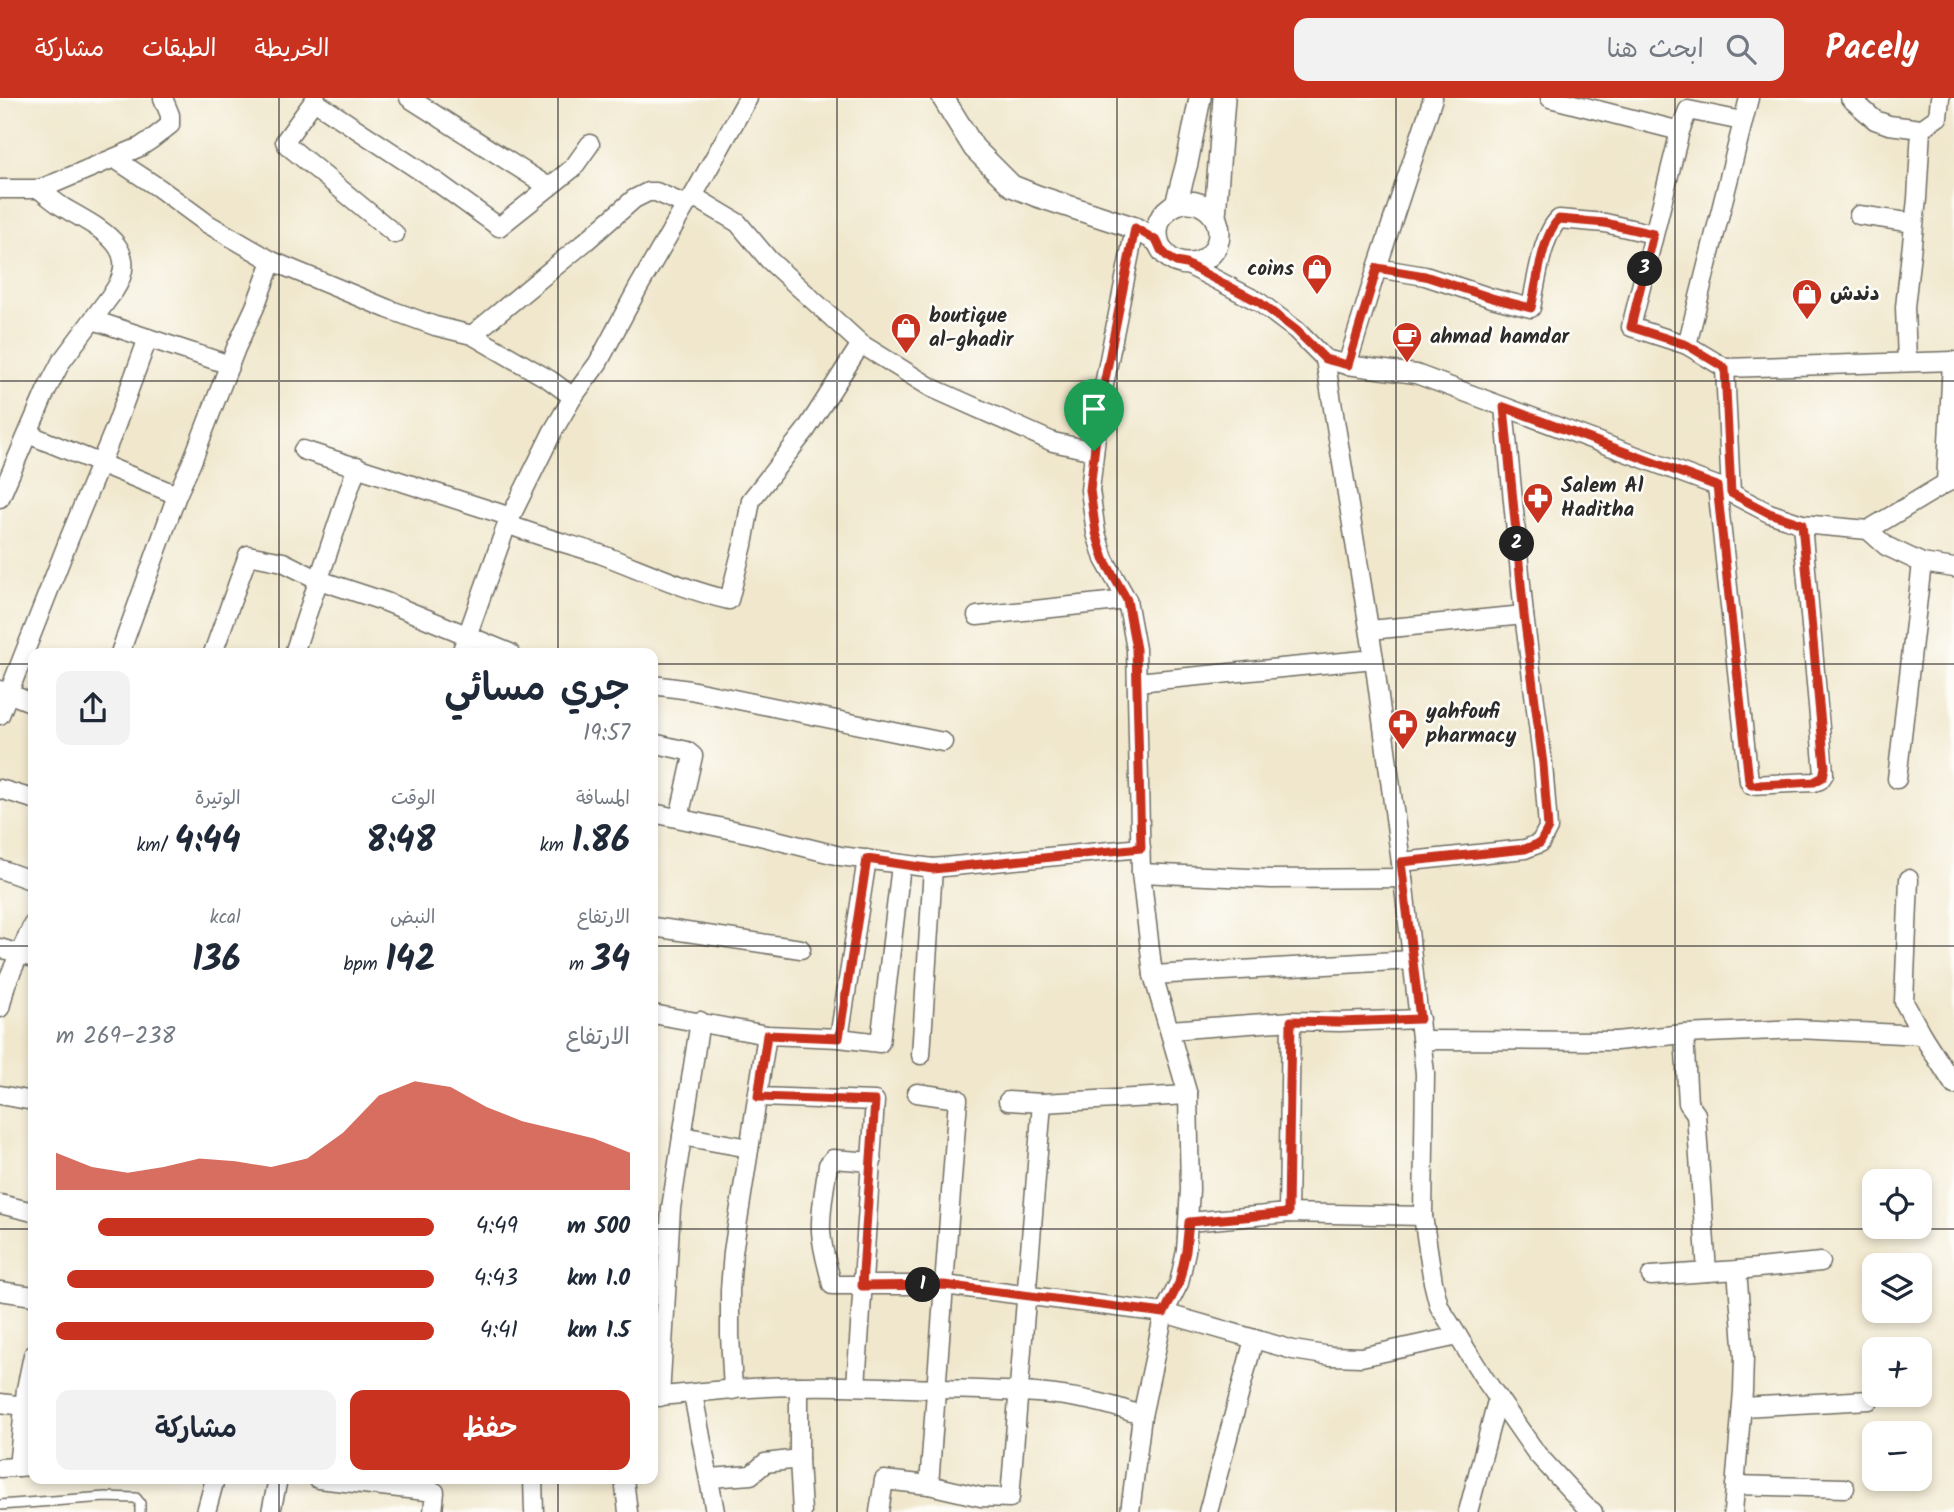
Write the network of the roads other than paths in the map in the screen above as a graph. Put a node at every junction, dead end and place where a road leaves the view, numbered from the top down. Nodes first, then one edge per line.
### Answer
1 (163, 98) edge
2 (409, 98) edge
3 (748, 98) edge
4 (943, 98) edge
5 (1200, 98) edge
6 (1224, 98) edge
7 (1433, 98) edge
8 (1550, 98) edge
9 (1749, 98) edge
10 (1850, 98) edge
11 (1940, 98) edge
12 (315, 99) edge
13 (1613, 106) edge
14 (1742, 121) junction
15 (1921, 129) junction
16 (1680, 131) junction
17 (590, 144) dead end
18 (116, 159) junction
19 (549, 187) junction
20 (0, 189) edge
21 (39, 189) junction
22 (690, 200) junction
23 (1176, 204) junction
24 (1858, 215) dead end
25 (1214, 216) junction
26 (1914, 223) junction
27 (1135, 228) junction
28 (396, 234) dead end
29 (1653, 234) junction
30 (1157, 241) junction
31 (272, 261) junction
32 (1186, 264) junction
33 (1377, 268) junction
34 (93, 320) junction
35 (472, 335) junction
36 (148, 338) junction
37 (861, 344) junction
38 (1687, 345) junction
39 (1325, 359) junction
40 (1953, 361) edge
41 (1907, 362) junction
42 (229, 365) junction
43 (1348, 365) junction
44 (1725, 368) junction
45 (573, 397) junction
46 (1504, 407) junction
47 (28, 434) junction
48 (303, 450) dead end
49 (1094, 451) junction
50 (99, 463) junction
51 (357, 466) junction
52 (1950, 482) edge
53 (1724, 489) junction
54 (177, 495) junction
55 (0, 498) edge
56 (509, 520) junction
57 (1802, 524) junction
58 (1868, 530) junction
59 (1922, 563) junction
60 (1954, 568) edge
61 (319, 580) junction
62 (1127, 600) junction
63 (1524, 615) junction
64 (977, 616) dead end
65 (1370, 630) junction
66 (468, 636) junction
67 (122, 648) edge
68 (215, 648) edge
69 (296, 648) edge
70 (463, 648) edge
71 (498, 648) edge
72 (1374, 659) junction
73 (1138, 682) junction
74 (658, 686) edge
75 (4, 692) edge
76 (28, 701) edge
77 (0, 715) edge
78 (943, 742) dead end
79 (658, 744) edge
80 (1897, 779) dead end
81 (0, 789) edge
82 (28, 797) edge
83 (658, 814) edge
84 (679, 818) junction
85 (1141, 848) junction
86 (867, 859) junction
87 (901, 865) junction
88 (0, 869) edge
89 (933, 869) junction
90 (1402, 870) junction
91 (1141, 873) junction
92 (28, 879) edge
93 (1909, 879) dead end
94 (658, 928) edge
95 (0, 948) edge
96 (801, 949) dead end
97 (26, 956) edge
98 (1412, 961) junction
99 (1153, 975) junction
100 (0, 1007) edge
101 (658, 1015) edge
102 (1420, 1019) junction
103 (700, 1021) junction
104 (1291, 1021) junction
105 (1170, 1030) junction
106 (1684, 1034) junction
107 (767, 1035) junction
108 (1922, 1035) junction
109 (839, 1038) junction
110 (1422, 1040) junction
111 (921, 1055) dead end
112 (1954, 1085) edge
113 (917, 1093) dead end
114 (0, 1095) edge
115 (1188, 1095) junction
116 (758, 1097) junction
117 (28, 1100) edge
118 (1008, 1101) dead end
119 (1042, 1103) junction
120 (682, 1136) junction
121 (749, 1148) junction
122 (872, 1162) junction
123 (0, 1204) edge
124 (28, 1211) edge
125 (1288, 1213) junction
126 (1423, 1216) junction
127 (1189, 1222) junction
128 (1821, 1262) dead end
129 (1737, 1270) junction
130 (1707, 1272) junction
131 (1651, 1276) dead end
132 (944, 1285) junction
133 (862, 1286) junction
134 (0, 1291) edge
135 (1026, 1294) junction
136 (28, 1295) edge
137 (1164, 1313) junction
138 (1458, 1336) junction
139 (1254, 1339) junction
140 (658, 1384) edge
141 (799, 1386) junction
142 (856, 1386) junction
143 (935, 1389) junction
144 (733, 1390) junction
145 (1019, 1392) junction
146 (693, 1394) junction
147 (28, 1395) edge
148 (658, 1397) edge
149 (1498, 1397) junction
150 (1862, 1400) edge
151 (0, 1403) edge
152 (1743, 1406) junction
153 (1142, 1416) junction
154 (799, 1459) junction
155 (26, 1466) edge
156 (0, 1468) edge
157 (710, 1478) junction
158 (214, 1484) edge
159 (277, 1484) edge
160 (416, 1484) edge
161 (533, 1484) edge
162 (625, 1484) edge
163 (435, 1485) edge
164 (929, 1485) junction
165 (1735, 1485) junction
166 (1845, 1488) dead end
167 (981, 1504) edge
168 (0, 1505) edge
169 (140, 1512) edge
170 (206, 1512) edge
171 (271, 1512) edge
172 (433, 1512) edge
173 (534, 1512) edge
174 (628, 1512) edge
175 (715, 1512) edge
176 (802, 1512) edge
177 (879, 1512) edge
178 (1130, 1512) edge
179 (1208, 1512) edge
180 (1468, 1512) edge
181 (1593, 1512) edge
182 (1733, 1512) edge

1 - 18 street
2 - 19 street
3 - 22 street
4 - 27 street
5 - 23 street
6 - 25 street
7 - 33 street
8 - 13 street
9 - 14 street
10 - 15 street
11 - 15 street
12 - 19 street
12 - 28 street
13 - 16 street
14 - 16 street
14 - 38 street
15 - 26 street
16 - 29 street
17 - 19 street
18 - 21 street
18 - 31 street
20 - 21 street
21 - 34 street
22 - 35 street
22 - 37 street
22 - 45 street
23 - 25 street
23 - 30 street
24 - 26 street
25 - 32 street
26 - 41 street
27 - 30 street
27 - 49 street
29 - 33 street
29 - 38 street
30 - 32 street
31 - 35 street
31 - 42 street
32 - 39 street
33 - 43 street
34 - 36 street
34 - 47 street
35 - 45 street
36 - 42 street
36 - 50 street
37 - 49 street
37 - 56 street
38 - 44 street
39 - 43 street
39 - 65 street
40 - 41 street
40 - 52 street
41 - 44 street
42 - 54 street
43 - 46 street
44 - 53 street
45 - 56 street
46 - 53 street
46 - 63 street
47 - 50 street
47 - 55 street
48 - 51 street
49 - 62 street
50 - 54 street
50 - 75 street
51 - 56 street
51 - 61 street
52 - 58 street
53 - 57 street
53 - 57 street
54 - 67 street
56 - 66 street
57 - 58 street
58 - 59 street
59 - 60 street
59 - 80 street
61 - 66 street
61 - 68 street
61 - 69 street
62 - 64 street
62 - 73 street
63 - 65 street
63 - 90 street
65 - 72 street
66 - 70 street
66 - 71 street
72 - 73 street
72 - 90 street
73 - 85 street
74 - 78 street
75 - 76 street
75 - 77 street
79 - 84 street
81 - 82 street
83 - 84 street
84 - 86 street
85 - 89 street
85 - 91 street
86 - 87 street
86 - 109 street
87 - 89 street
87 - 109 street
88 - 92 street
89 - 111 street
90 - 91 street
90 - 98 street
91 - 99 street
93 - 108 street
94 - 96 street
95 - 97 street
97 - 100 street
98 - 99 street
98 - 102 street
99 - 105 street
101 - 103 street
102 - 104 street
102 - 110 street
103 - 107 street
103 - 120 street
104 - 105 street
104 - 125 street
105 - 115 street
106 - 108 street
106 - 110 street
106 - 130 street
107 - 109 street
107 - 116 street
108 - 112 street
110 - 126 street
113 - 132 street
114 - 117 street
115 - 119 street
115 - 127 street
116 - 121 street
116 - 122 street
118 - 119 street
119 - 135 street
120 - 121 street
120 - 140 street
121 - 144 street
122 - 133 street
122 - 133 street
123 - 124 street
125 - 126 street
125 - 127 street
126 - 138 street
127 - 137 street
128 - 129 street
129 - 130 street
129 - 152 street
130 - 131 street
132 - 133 street
132 - 135 street
132 - 143 street
133 - 142 street
134 - 136 street
135 - 137 street
135 - 145 street
137 - 139 street
137 - 153 street
138 - 139 street
138 - 149 street
139 - 179 street
141 - 142 street
141 - 144 street
141 - 154 street
142 - 143 street
143 - 145 street
143 - 164 street
144 - 146 street
145 - 153 street
145 - 167 street
146 - 148 street
146 - 157 street
147 - 151 street
147 - 155 street
149 - 180 street
149 - 181 street
150 - 152 street
152 - 165 street
153 - 178 street
154 - 157 street
154 - 176 street
155 - 156 street
157 - 175 street
158 - 170 street
159 - 171 street
160 - 163 street
161 - 173 street
162 - 174 street
163 - 172 street
164 - 167 street
164 - 177 street
165 - 166 street
165 - 182 street
168 - 169 lane

